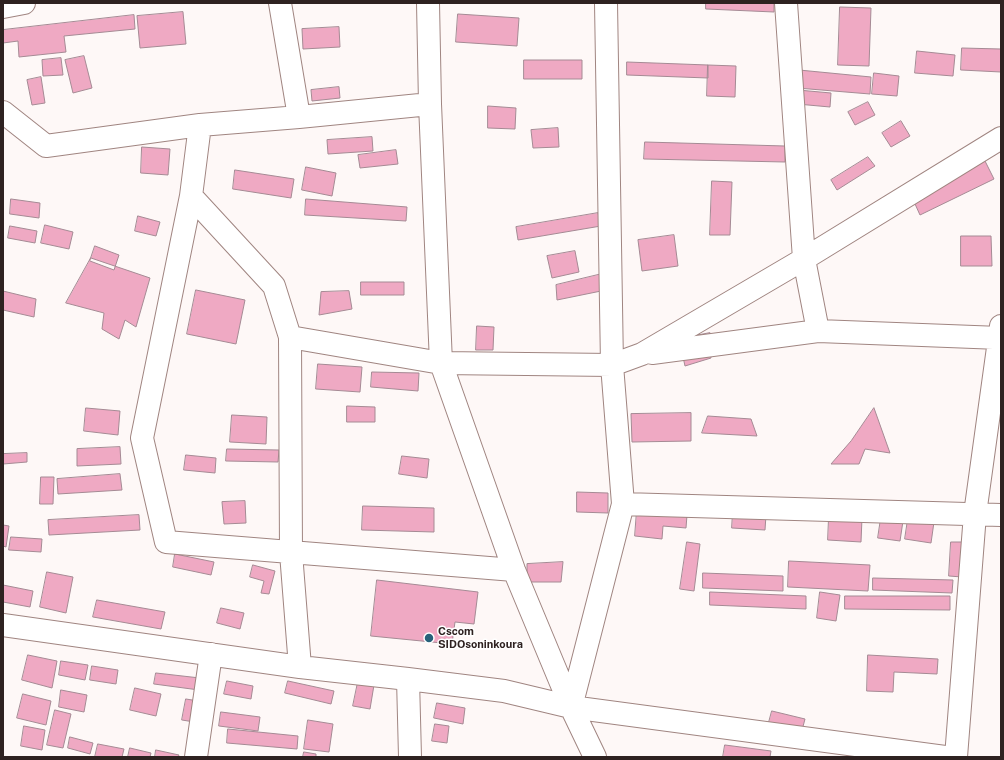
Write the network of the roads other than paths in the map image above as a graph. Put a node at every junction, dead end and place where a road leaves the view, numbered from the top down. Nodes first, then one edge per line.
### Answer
1 (24, 3) edge
2 (280, 3) edge
3 (428, 3) edge
4 (606, 3) edge
5 (786, 3) edge
6 (3, 7) edge
7 (430, 104) junction
8 (3, 112) edge
9 (299, 117) junction
10 (200, 125) junction
11 (1001, 138) edge
12 (191, 196) junction
13 (804, 259) junction
14 (818, 331) junction
15 (1000, 332) edge
16 (290, 338) junction
17 (642, 354) junction
18 (441, 363) junction
19 (612, 365) junction
20 (623, 504) junction
21 (975, 514) junction
22 (1001, 515) edge
23 (291, 553) junction
24 (514, 570) junction
25 (3, 627) edge
26 (211, 654) junction
27 (300, 666) junction
28 (408, 678) junction
29 (571, 707) junction
30 (196, 757) edge
31 (410, 757) edge
32 (595, 757) edge
33 (945, 757) edge
34 (956, 757) edge

1 - 6 street
2 - 9 street
3 - 7 street
4 - 19 street
5 - 13 street
7 - 9 street
7 - 18 street
8 - 10 street
9 - 10 street
10 - 12 street
11 - 13 street
12 - 16 street
12 - 23 street
13 - 14 street
13 - 17 street
14 - 15 street
14 - 17 street
15 - 21 street
16 - 18 street
16 - 23 street
17 - 19 street
18 - 19 street
18 - 24 street
19 - 20 street
20 - 21 street
20 - 29 street
21 - 22 street
21 - 34 street
23 - 24 street
23 - 27 street
24 - 29 street
25 - 26 street
26 - 27 street
26 - 30 street
27 - 28 street
28 - 29 street
28 - 31 street
29 - 32 street
29 - 33 street

